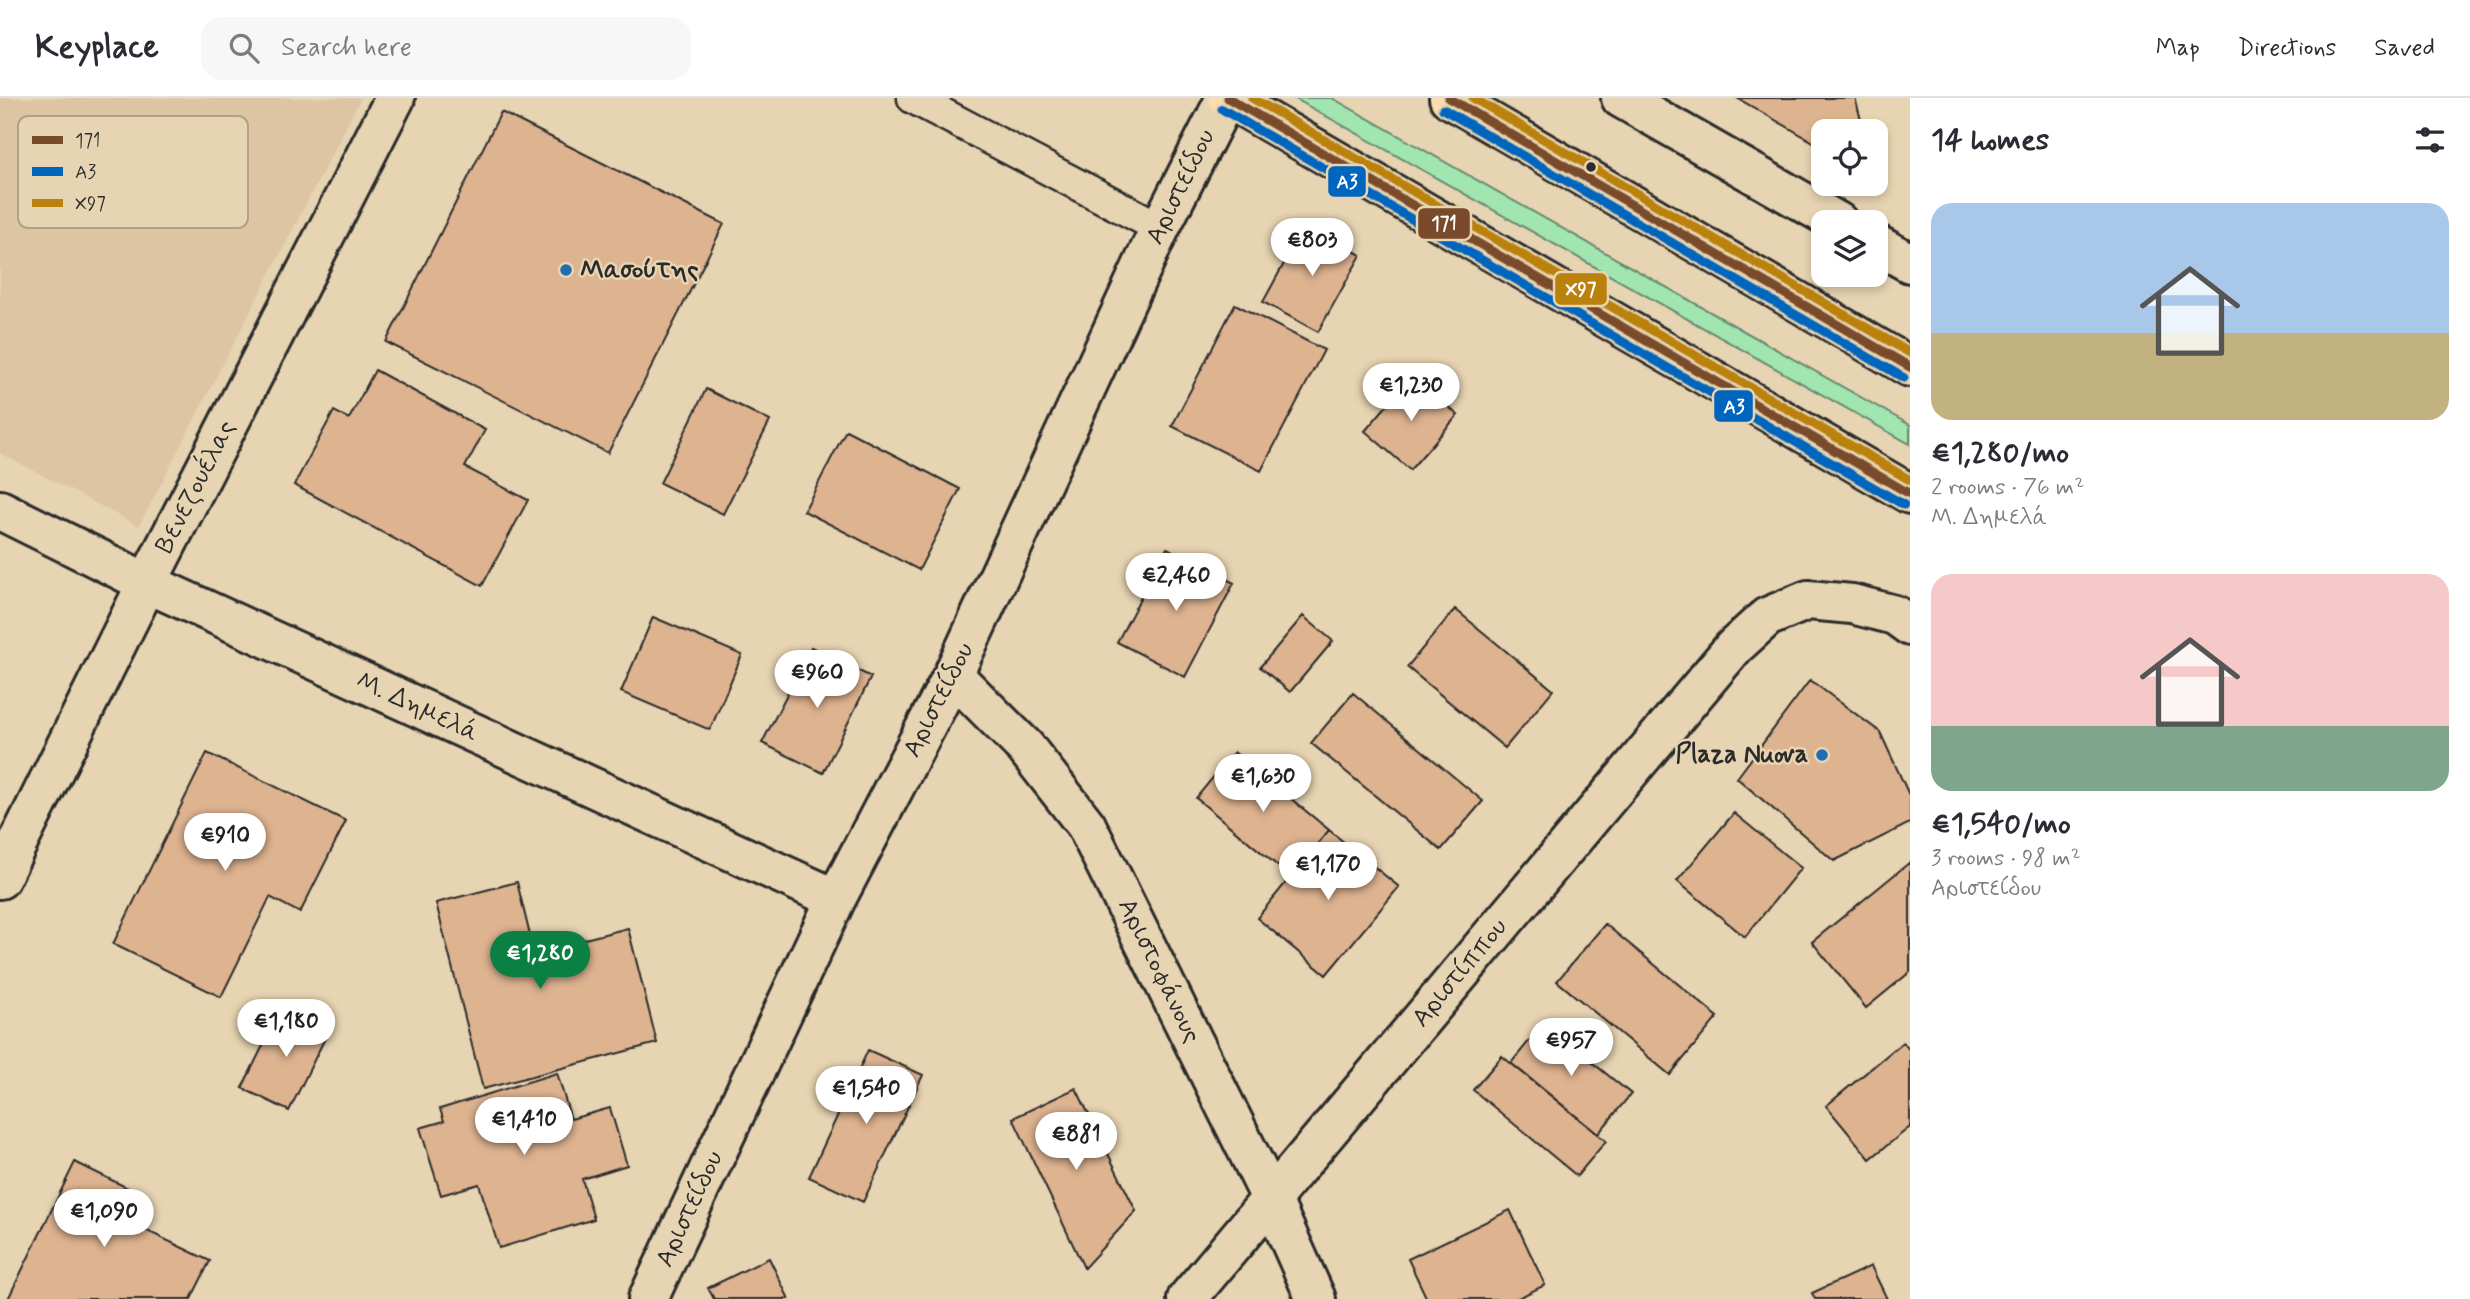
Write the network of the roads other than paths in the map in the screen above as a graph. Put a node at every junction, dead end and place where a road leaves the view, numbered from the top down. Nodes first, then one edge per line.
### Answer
1 (395, 98) edge
2 (913, 98) edge
3 (1227, 98) edge
4 (1449, 98) edge
5 (1621, 98) edge
6 (1817, 210) edge
7 (1160, 228) junction
8 (1888, 251) edge
9 (1910, 263) edge
10 (1910, 367) edge
11 (1910, 494) edge
12 (0, 510) edge
13 (147, 583) junction
14 (1910, 626) edge
15 (953, 675) junction
16 (0, 879) edge
17 (836, 900) junction
18 (1271, 1198) junction
19 (648, 1299) edge
20 (1187, 1299) edge
21 (1316, 1299) edge

1 - 13 street, Βενεζουέλας
2 - 7 lane
3 - 7 street, Αριστείδου
3 - 11 main road
4 - 10 main road
5 - 6 street
7 - 15 street, Αριστείδου
8 - 9 street
12 - 13 street, Μ. Δημελά
13 - 16 street, Βενεζουέλας
13 - 17 street, Μ. Δημελά
14 - 18 street, Αριστίππου
15 - 17 street, Αριστείδου
15 - 18 street, Αριστοφάνους
17 - 19 street, Αριστείδου
18 - 20 street, Αριστίππου
18 - 21 street, Αριστοφάνους

